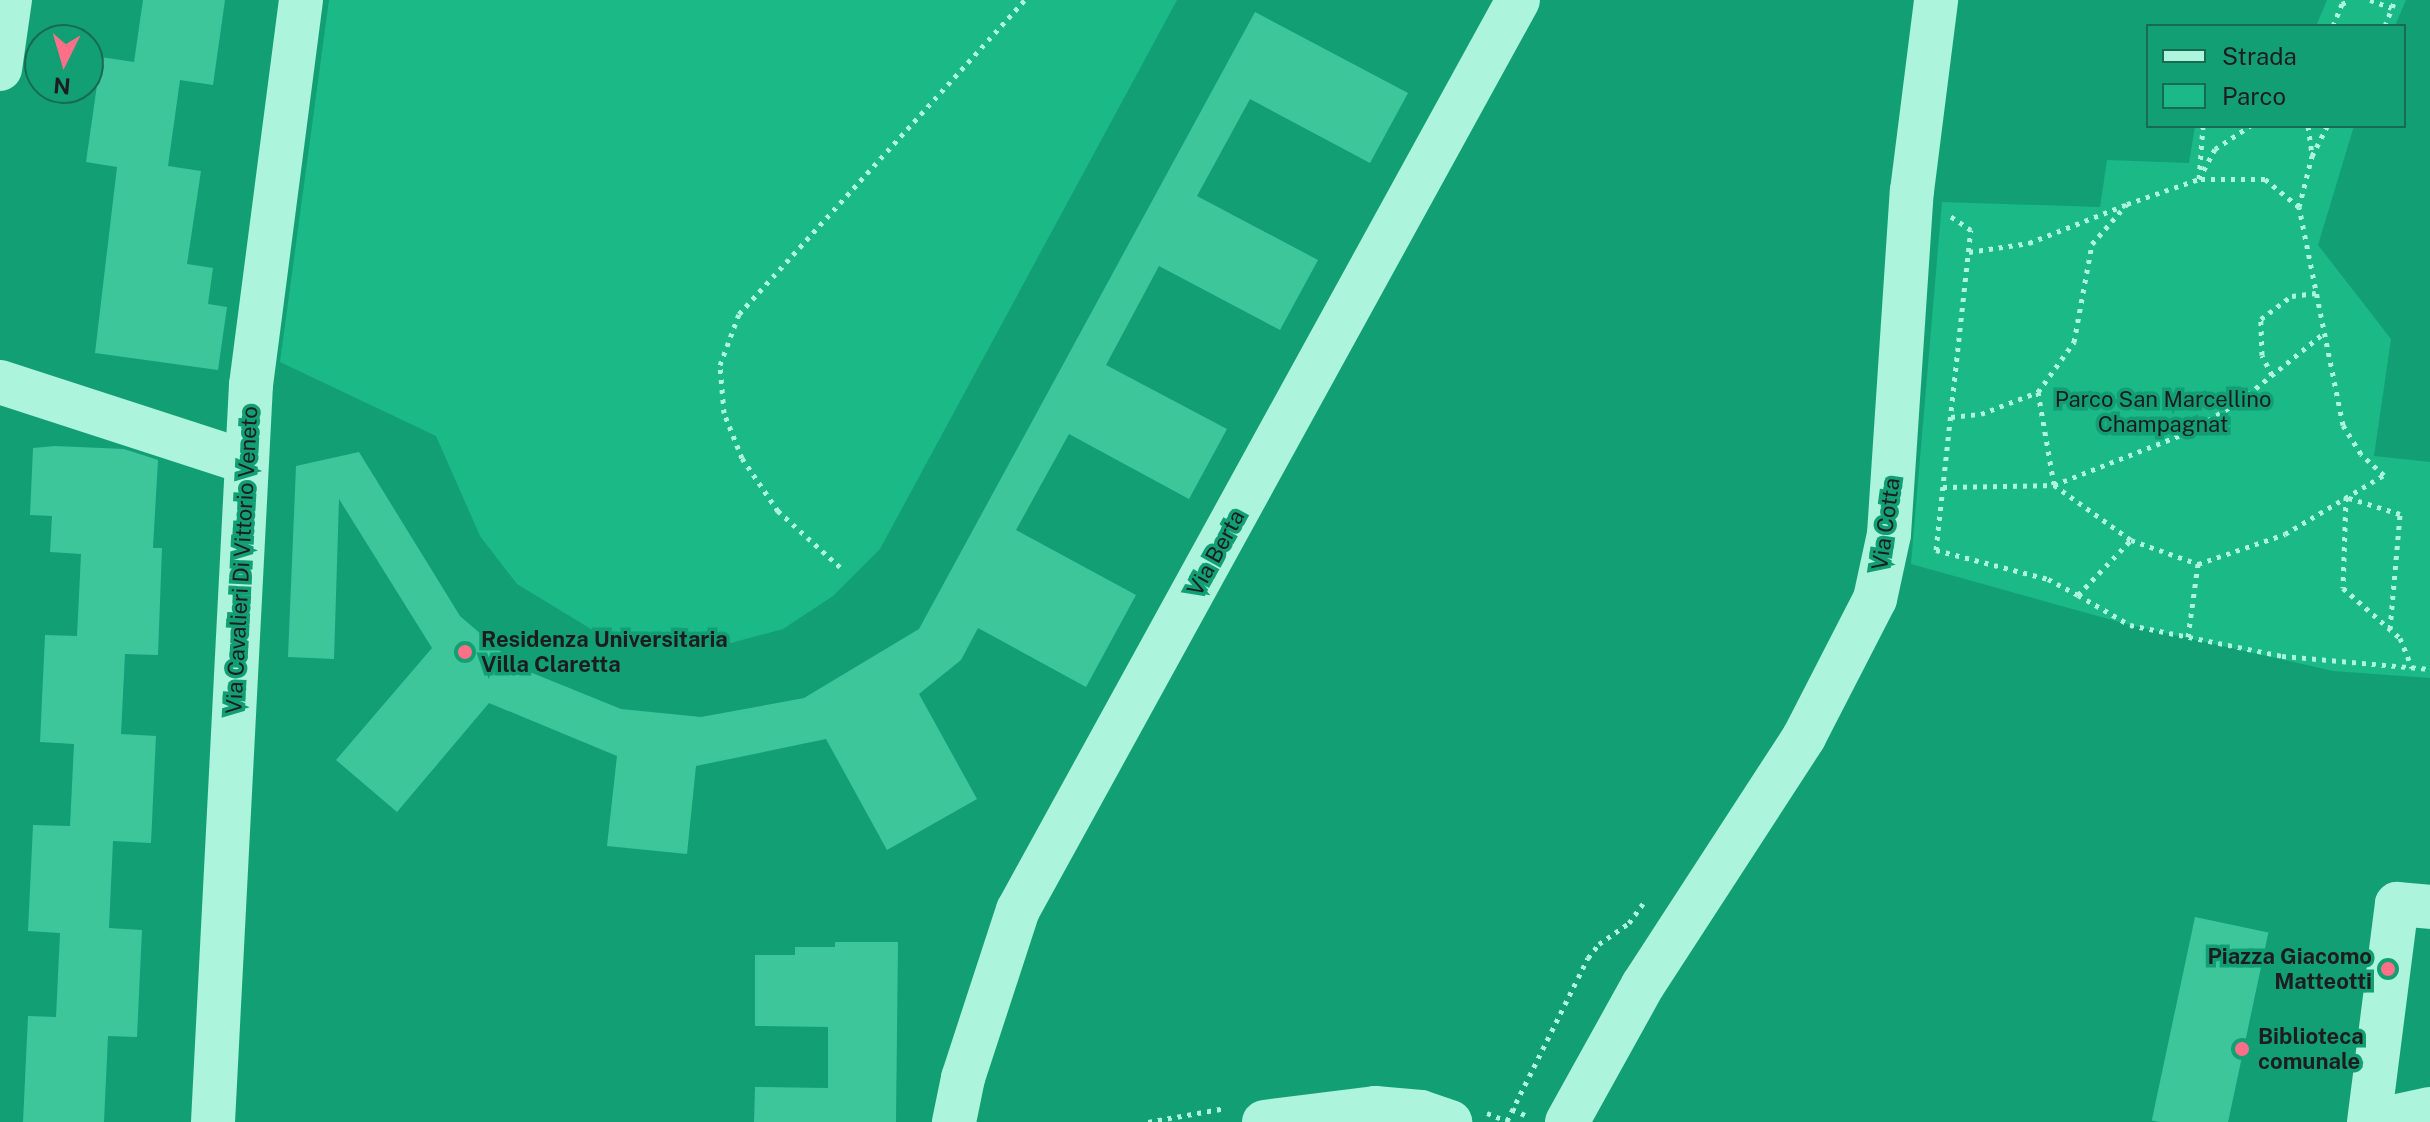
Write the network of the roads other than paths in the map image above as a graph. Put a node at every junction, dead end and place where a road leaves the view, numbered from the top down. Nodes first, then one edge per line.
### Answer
1 (10, 0) edge
2 (301, 0) edge
3 (1518, 0) edge
4 (1936, 0) edge
5 (0, 69) edge
6 (0, 382) edge
7 (246, 462) junction
8 (2430, 907) edge
9 (2373, 1077) junction
10 (2430, 1080) edge
11 (2430, 1109) edge
12 (213, 1122) edge
13 (954, 1122) edge
14 (1264, 1122) edge
15 (1450, 1122) edge
16 (1567, 1122) edge
17 (2370, 1122) edge

1 - 5 street
2 - 7 street, Via Cavalieri Di Vittorio Veneto
3 - 13 street, Via Berta
4 - 16 street, Via Cotta
6 - 7 street
7 - 12 street, Via Cavalieri Di Vittorio Veneto
8 - 9 street
9 - 10 street
9 - 17 street
11 - 17 street
14 - 15 street

